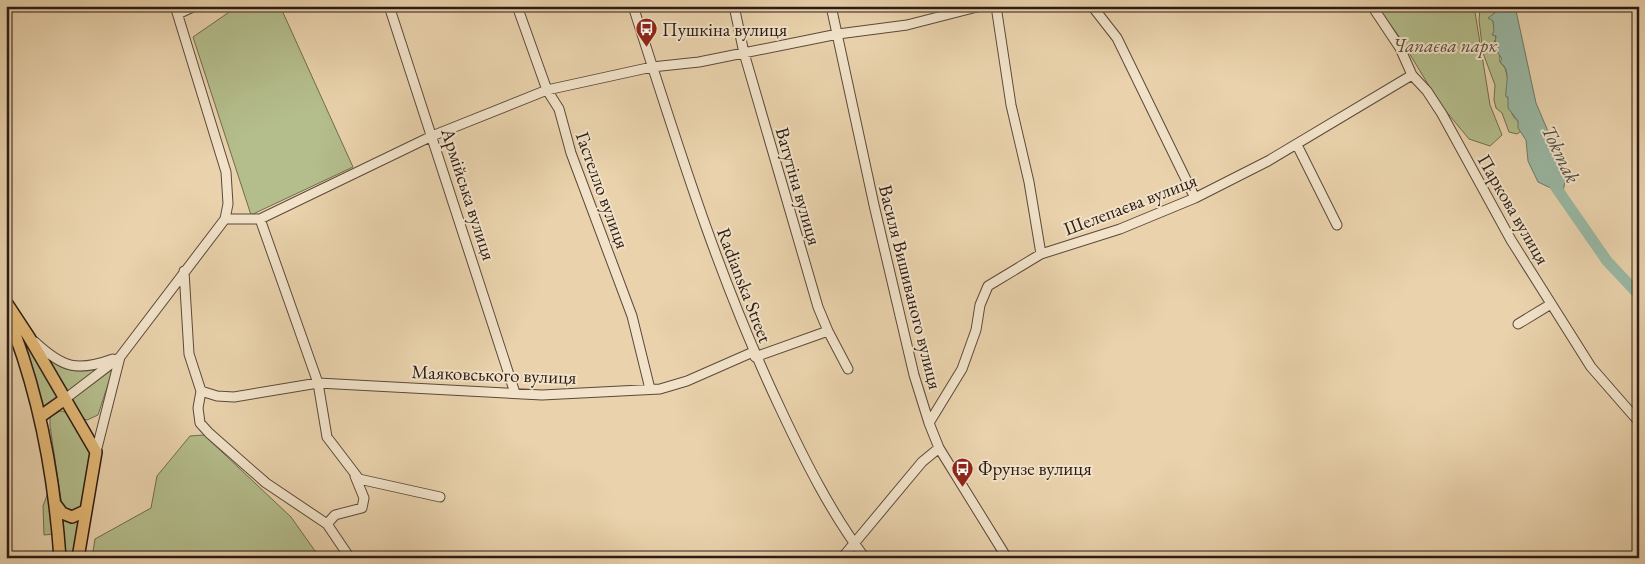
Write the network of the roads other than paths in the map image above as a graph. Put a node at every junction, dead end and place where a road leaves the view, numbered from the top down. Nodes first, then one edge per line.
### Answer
1 (195, 6) edge
2 (389, 6) edge
3 (517, 6) edge
4 (633, 6) edge
5 (734, 6) edge
6 (832, 6) edge
7 (981, 6) edge
8 (996, 6) edge
9 (1092, 6) edge
10 (1372, 6) edge
11 (176, 10) edge
12 (838, 34) junction
13 (744, 53) junction
14 (652, 67) junction
15 (1412, 75) junction
16 (547, 90) junction
17 (432, 136) junction
18 (1297, 145) junction
19 (1195, 198) junction
20 (260, 218) junction
21 (225, 219) junction
22 (1337, 225) dead end
23 (1041, 254) junction
24 (184, 271) junction
25 (6, 302) edge
26 (1551, 304) junction
27 (6, 311) edge
28 (1518, 324) dead end
29 (828, 331) junction
30 (29, 337) junction
31 (754, 354) junction
32 (120, 357) junction
33 (848, 369) dead end
34 (318, 383) junction
35 (650, 389) junction
36 (200, 390) junction
37 (515, 393) junction
38 (65, 399) junction
39 (41, 416) junction
40 (1639, 422) edge
41 (929, 423) junction
42 (939, 448) junction
43 (96, 452) junction
44 (349, 467) junction
45 (440, 497) dead end
46 (56, 505) junction
47 (85, 510) junction
48 (327, 524) junction
49 (854, 544) junction
50 (60, 558) edge
51 (78, 558) edge
52 (350, 558) edge
53 (842, 558) edge
54 (865, 558) edge
55 (1007, 558) edge

1 - 11 street
2 - 17 street, Армійська вулиця
3 - 16 street, Гастелло вулиця
4 - 14 street, Radianska Street
5 - 13 street, Ватутіна вулиця
6 - 12 street, Василя Вишиваного вулиця
7 - 12 street
8 - 23 street
9 - 19 street
10 - 15 street, Паркова вулиця
11 - 21 street
12 - 13 street
12 - 41 street, Василя Вишиваного вулиця
13 - 14 street
13 - 29 street, Ватутіна вулиця
14 - 16 street
14 - 31 street, Radianska Street
15 - 18 street, Шелепаєва вулиця
15 - 26 street, Паркова вулиця
16 - 17 street
16 - 35 street, Гастелло вулиця
17 - 20 street
17 - 37 street, Армійська вулиця
18 - 19 street, Шелепаєва вулиця
18 - 22 street
19 - 23 street, Шелепаєва вулиця
20 - 21 street
20 - 34 street
21 - 24 street
23 - 41 street, Шелепаєва вулиця
24 - 32 street
24 - 36 street
25 - 30 main road
26 - 28 street
26 - 40 street, Паркова вулиця
27 - 39 main road
29 - 31 street, Маяковського вулиця
29 - 33 street, Ватутіна вулиця
30 - 32 street
30 - 38 main road
31 - 35 street, Маяковського вулиця
31 - 49 street, Radianska Street
32 - 38 street
32 - 43 street
34 - 36 street, Маяковського вулиця
34 - 37 street, Маяковського вулиця
34 - 44 street
35 - 37 street, Маяковського вулиця
36 - 48 street
38 - 39 main road
38 - 43 main road
39 - 46 main road
41 - 42 street, Василя Вишиваного вулиця
42 - 49 street
42 - 55 street, Василя Вишиваного вулиця
43 - 47 main road
44 - 45 street
44 - 48 street
46 - 47 main road
46 - 50 main road
47 - 51 main road
48 - 52 street
49 - 53 street
49 - 54 street, Radianska Street

